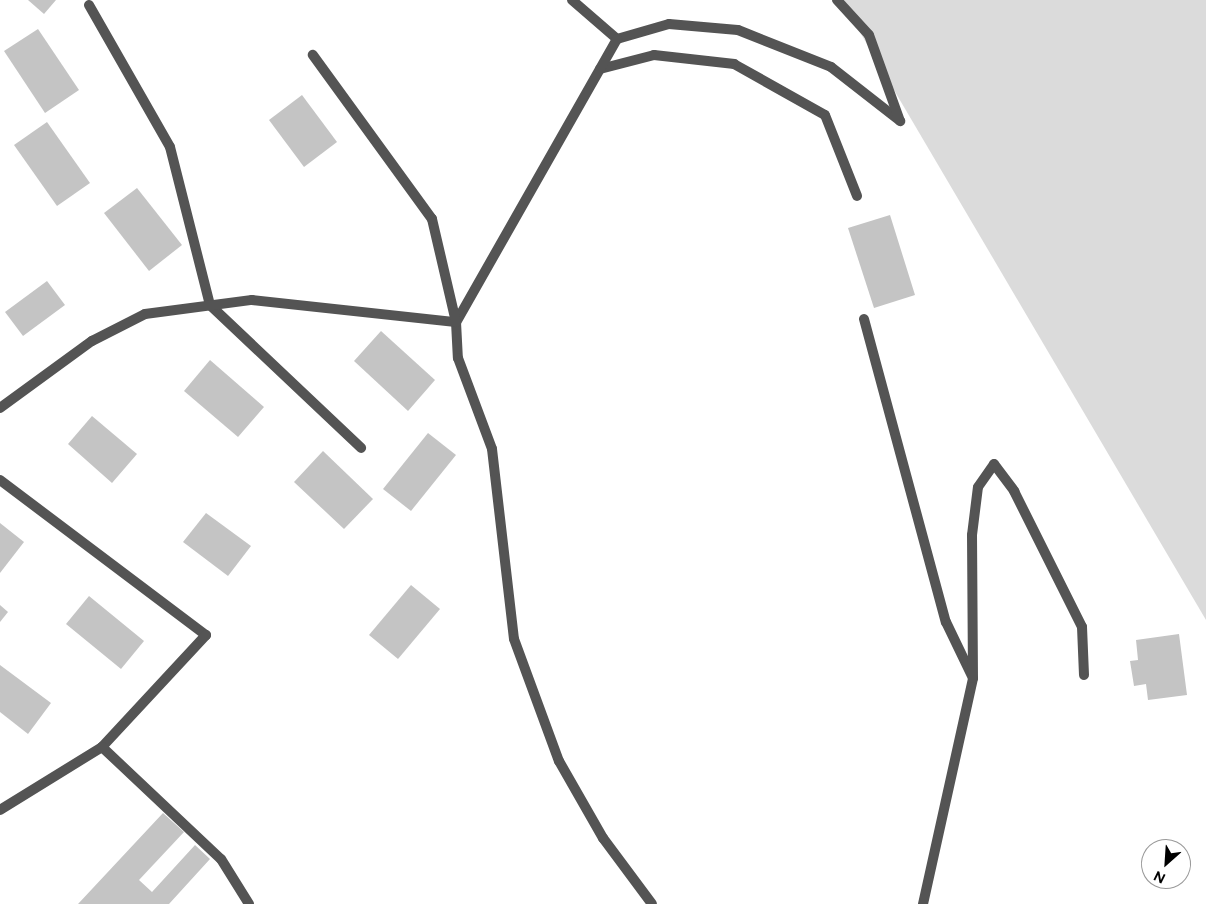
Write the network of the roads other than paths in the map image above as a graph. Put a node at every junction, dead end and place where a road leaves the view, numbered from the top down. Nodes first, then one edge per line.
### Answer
1 (572, 0) edge
2 (837, 0) edge
3 (89, 5) dead end
4 (617, 39) junction
5 (313, 55) dead end
6 (600, 69) junction
7 (857, 196) dead end
8 (210, 305) junction
9 (864, 319) dead end
10 (456, 322) junction
11 (0, 408) edge
12 (361, 448) dead end
13 (0, 480) edge
14 (1084, 676) dead end
15 (972, 678) junction
16 (102, 747) junction
17 (0, 810) edge
18 (249, 904) edge
19 (652, 904) edge
20 (923, 904) edge

1 - 4 street
2 - 4 street
3 - 8 street
4 - 6 street
5 - 10 street
6 - 7 street
6 - 10 street
8 - 10 street
8 - 11 street
8 - 12 street
9 - 15 street
10 - 19 street
13 - 16 street
14 - 15 street
15 - 20 street
16 - 17 street
16 - 18 street

